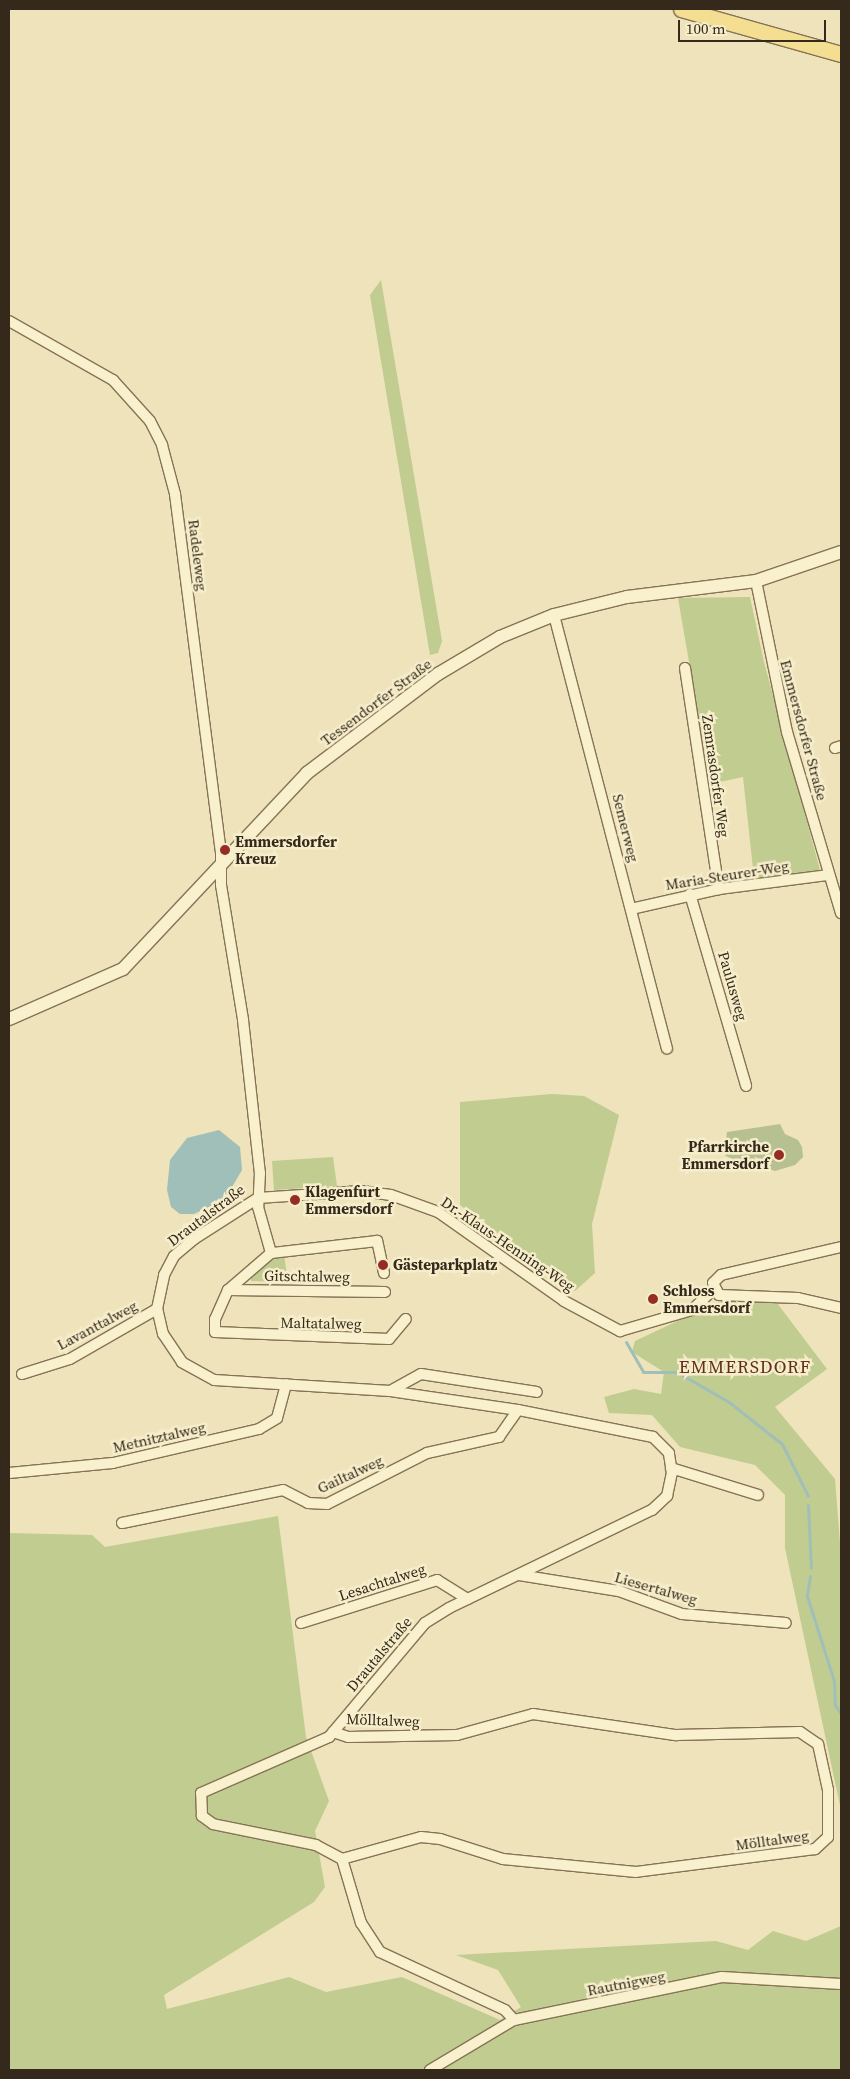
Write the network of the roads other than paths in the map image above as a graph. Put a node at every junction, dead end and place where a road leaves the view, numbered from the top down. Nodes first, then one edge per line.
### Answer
1 (681, 9) edge
2 (841, 54) edge
3 (9, 321) edge
4 (841, 552) edge
5 (756, 581) junction
6 (554, 615) junction
7 (685, 668) dead end
8 (220, 871) junction
9 (829, 875) junction
10 (719, 888) junction
11 (690, 894) junction
12 (631, 909) junction
13 (841, 913) edge
14 (9, 1019) edge
15 (667, 1049) dead end
16 (746, 1086) dead end
17 (258, 1198) junction
18 (841, 1248) edge
19 (272, 1253) junction
20 (384, 1273) dead end
21 (228, 1290) junction
22 (713, 1290) junction
23 (386, 1292) dead end
24 (841, 1308) edge
25 (157, 1309) junction
26 (406, 1319) dead end
27 (22, 1374) dead end
28 (286, 1384) junction
29 (390, 1391) junction
30 (537, 1392) dead end
31 (518, 1410) junction
32 (671, 1468) junction
33 (9, 1473) edge
34 (758, 1495) dead end
35 (122, 1523) dead end
36 (519, 1575) junction
37 (468, 1599) junction
38 (786, 1622) dead end
39 (301, 1624) dead end
40 (332, 1732) junction
41 (342, 1859) junction
42 (841, 1984) edge
43 (514, 2020) junction
44 (430, 2070) edge

1 - 2 main road
3 - 8 street, Radeleweg
4 - 5 street, Tessendorfer Straße
5 - 6 street, Tessendorfer Straße
5 - 9 street, Emmersdorfer Straße
6 - 8 street, Tessendorfer Straße
6 - 12 street, Semerweg
7 - 10 street, Zemrasdorfer Weg
8 - 14 street, Tessendorfer Straße
8 - 17 street, Drautalstraße
9 - 10 street, Maria-Steurer-Weg
9 - 13 street, Emmersdorfer Straße
10 - 11 street, Maria-Steurer-Weg
11 - 12 street, Maria-Steurer-Weg
11 - 16 street, Paulusweg
12 - 15 street, Semerweg
17 - 19 street
17 - 22 street, Dr.-Klaus-Henning-Weg
17 - 25 street, Drautalstraße
18 - 22 street
19 - 20 street
19 - 21 street
21 - 23 street, Gitschtalweg
21 - 26 street, Maltatalweg
22 - 24 street
25 - 27 street, Lavanttalweg
25 - 28 street, Drautalstraße
28 - 29 street, Drautalstraße
28 - 33 street, Metnitztalweg
29 - 30 street
29 - 31 street, Drautalstraße
31 - 32 street, Drautalstraße
31 - 35 street, Gailtalweg
32 - 34 street
32 - 36 street, Drautalstraße
36 - 37 street, Drautalstraße
36 - 38 street, Liesertalweg
37 - 39 street, Lesachtalweg
37 - 40 street, Drautalstraße
40 - 41 street, Drautalstraße
40 - 41 street, Mölltalweg
41 - 43 street
42 - 43 street, Rautnigweg
43 - 44 street, Rautnigweg

